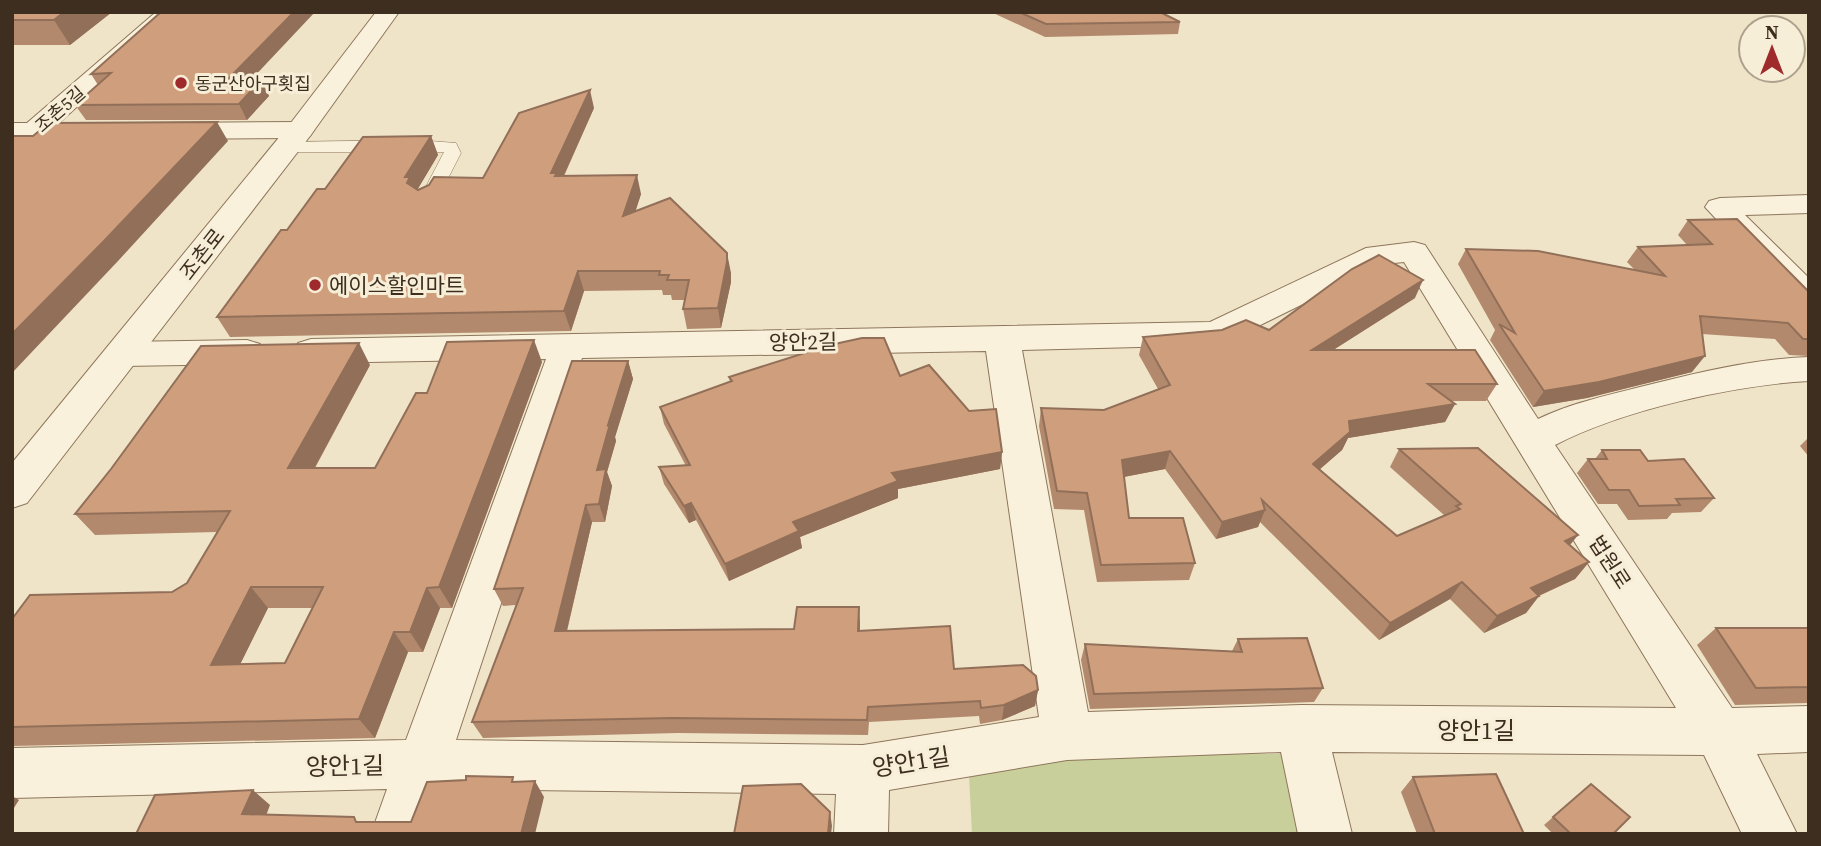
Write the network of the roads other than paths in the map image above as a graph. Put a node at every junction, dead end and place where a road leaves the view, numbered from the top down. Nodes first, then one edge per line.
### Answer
1 (170, 12) edge
2 (388, 12) edge
3 (23, 131) edge
4 (294, 138) junction
5 (12, 149) edge
6 (427, 202) edge
7 (1809, 204) edge
8 (1439, 296) joint
9 (1809, 298) edge
10 (1002, 339) junction
11 (569, 345) junction
12 (123, 355) junction
13 (1809, 369) edge
14 (1531, 440) junction
15 (12, 492) edge
16 (1301, 728) junction
17 (1809, 729) edge
18 (1719, 732) junction
19 (1067, 736) junction
20 (422, 764) junction
21 (863, 770) junction
22 (12, 773) edge
23 (398, 834) edge
24 (861, 834) edge
25 (1325, 834) edge
26 (1770, 834) edge

1 - 3 street, 조촌5길
2 - 4 street, 조촌로
3 - 4 street
3 - 5 street, 조촌5길
4 - 6 lane
4 - 12 street, 조촌로
7 - 9 street
8 - 10 street, 양안2길
8 - 14 street, 법원로
10 - 11 street, 양안2길
10 - 19 street
11 - 12 street, 양안2길
11 - 20 street
12 - 15 street, 조촌로
13 - 14 street
14 - 18 street, 법원로
16 - 18 street, 양안1길
16 - 19 street, 양안1길
16 - 25 street
17 - 18 street, 양안1길
18 - 26 street, 법원로
19 - 21 street, 양안1길
20 - 21 street, 양안1길
20 - 22 street, 양안1길
20 - 23 street
21 - 24 street

